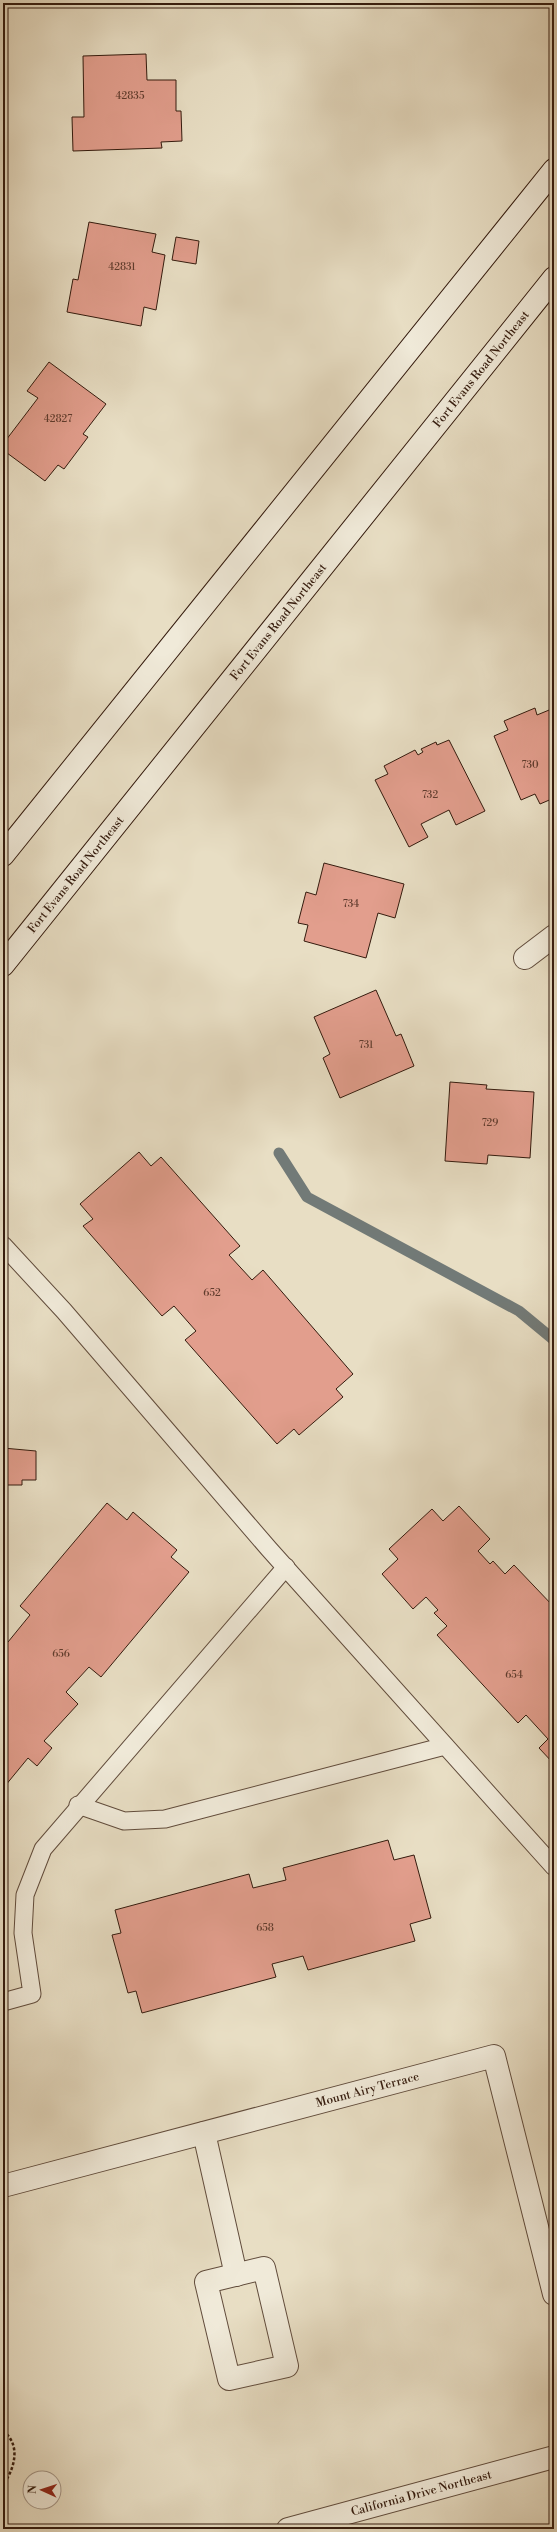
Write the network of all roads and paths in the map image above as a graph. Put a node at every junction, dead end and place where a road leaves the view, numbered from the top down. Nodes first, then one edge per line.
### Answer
1 (554, 170) edge
2 (554, 278) edge
3 (3, 855) edge
4 (554, 936) edge
5 (525, 958) dead end
6 (3, 966) edge
7 (3, 1245) edge
8 (286, 1567) junction
9 (445, 1746) junction
10 (78, 1805) junction
11 (554, 1867) edge
12 (3, 2002) edge
13 (204, 2133) junction
14 (3, 2186) edge
15 (236, 2274) junction
16 (554, 2294) edge
17 (3, 2431) edge
18 (554, 2457) edge
19 (3, 2484) edge
20 (288, 2529) edge

1 - 3 main road
2 - 6 main road, Fort Evans Road Northeast
4 - 5 main road
7 - 8 lane
8 - 9 lane
8 - 10 lane
9 - 10 lane
9 - 11 lane
10 - 12 lane
13 - 14 main road, Mount Airy Terrace
13 - 15 main road
13 - 16 main road, Mount Airy Terrace
15 - 15 main road
17 - 19 path
18 - 20 main road, California Drive Northeast

